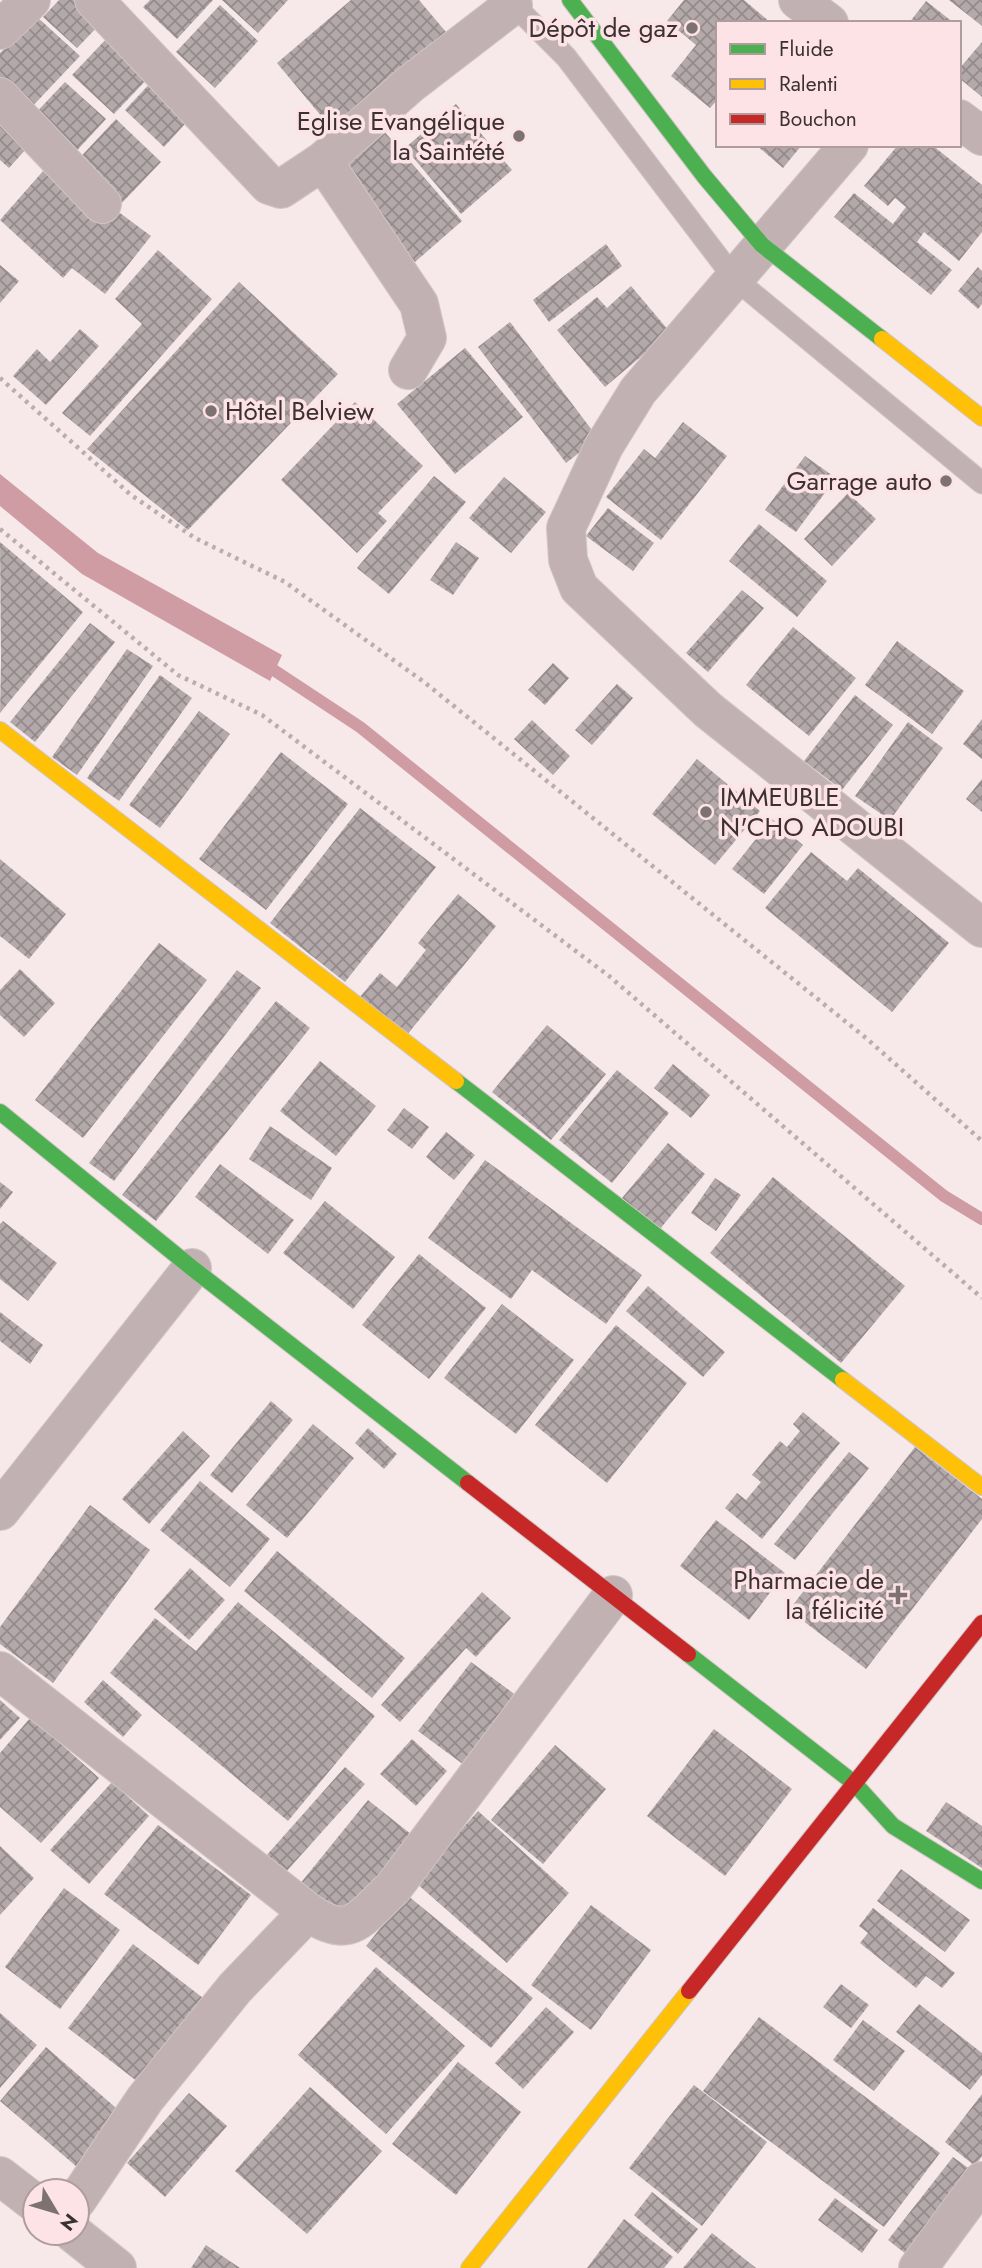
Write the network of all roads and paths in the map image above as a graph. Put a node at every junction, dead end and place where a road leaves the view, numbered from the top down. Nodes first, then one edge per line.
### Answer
1 (31, 0) edge
2 (94, 0) edge
3 (570, 0) edge
4 (798, 0) edge
5 (511, 2) edge
6 (826, 21) edge
7 (0, 30) edge
8 (0, 97) edge
9 (961, 120) edge
10 (982, 136) edge
11 (847, 147) edge
12 (323, 161) junction
13 (102, 204) dead end
14 (762, 246) junction
15 (734, 278) junction
16 (408, 370) dead end
17 (0, 378) edge
18 (982, 418) edge
19 (982, 483) edge
20 (0, 529) edge
21 (0, 730) edge
22 (982, 928) edge
23 (0, 1112) edge
24 (982, 1141) edge
25 (192, 1268) junction
26 (982, 1298) edge
27 (982, 1487) edge
28 (0, 1511) edge
29 (613, 1595) junction
30 (982, 1623) edge
31 (0, 1671) edge
32 (855, 1783) junction
33 (982, 1881) edge
34 (308, 1912) junction
35 (0, 2176) edge
36 (91, 2179) edge
37 (982, 2181) edge
38 (21, 2192) edge
39 (91, 2247) edge
40 (117, 2268) edge
41 (469, 2268) edge
42 (918, 2268) edge

1 - 7 street
2 - 12 street
3 - 14 street
4 - 6 street
5 - 12 street
5 - 15 lane
8 - 13 street
9 - 10 street
11 - 14 street
12 - 16 street
14 - 15 street
14 - 18 street
15 - 19 lane
15 - 22 street
17 - 24 path
20 - 26 path
21 - 27 street
23 - 25 street
25 - 28 street
25 - 29 street
29 - 32 street
29 - 34 street
30 - 32 street
31 - 34 street
32 - 33 street
32 - 41 street
34 - 36 street
35 - 38 street
37 - 42 street
39 - 40 street

